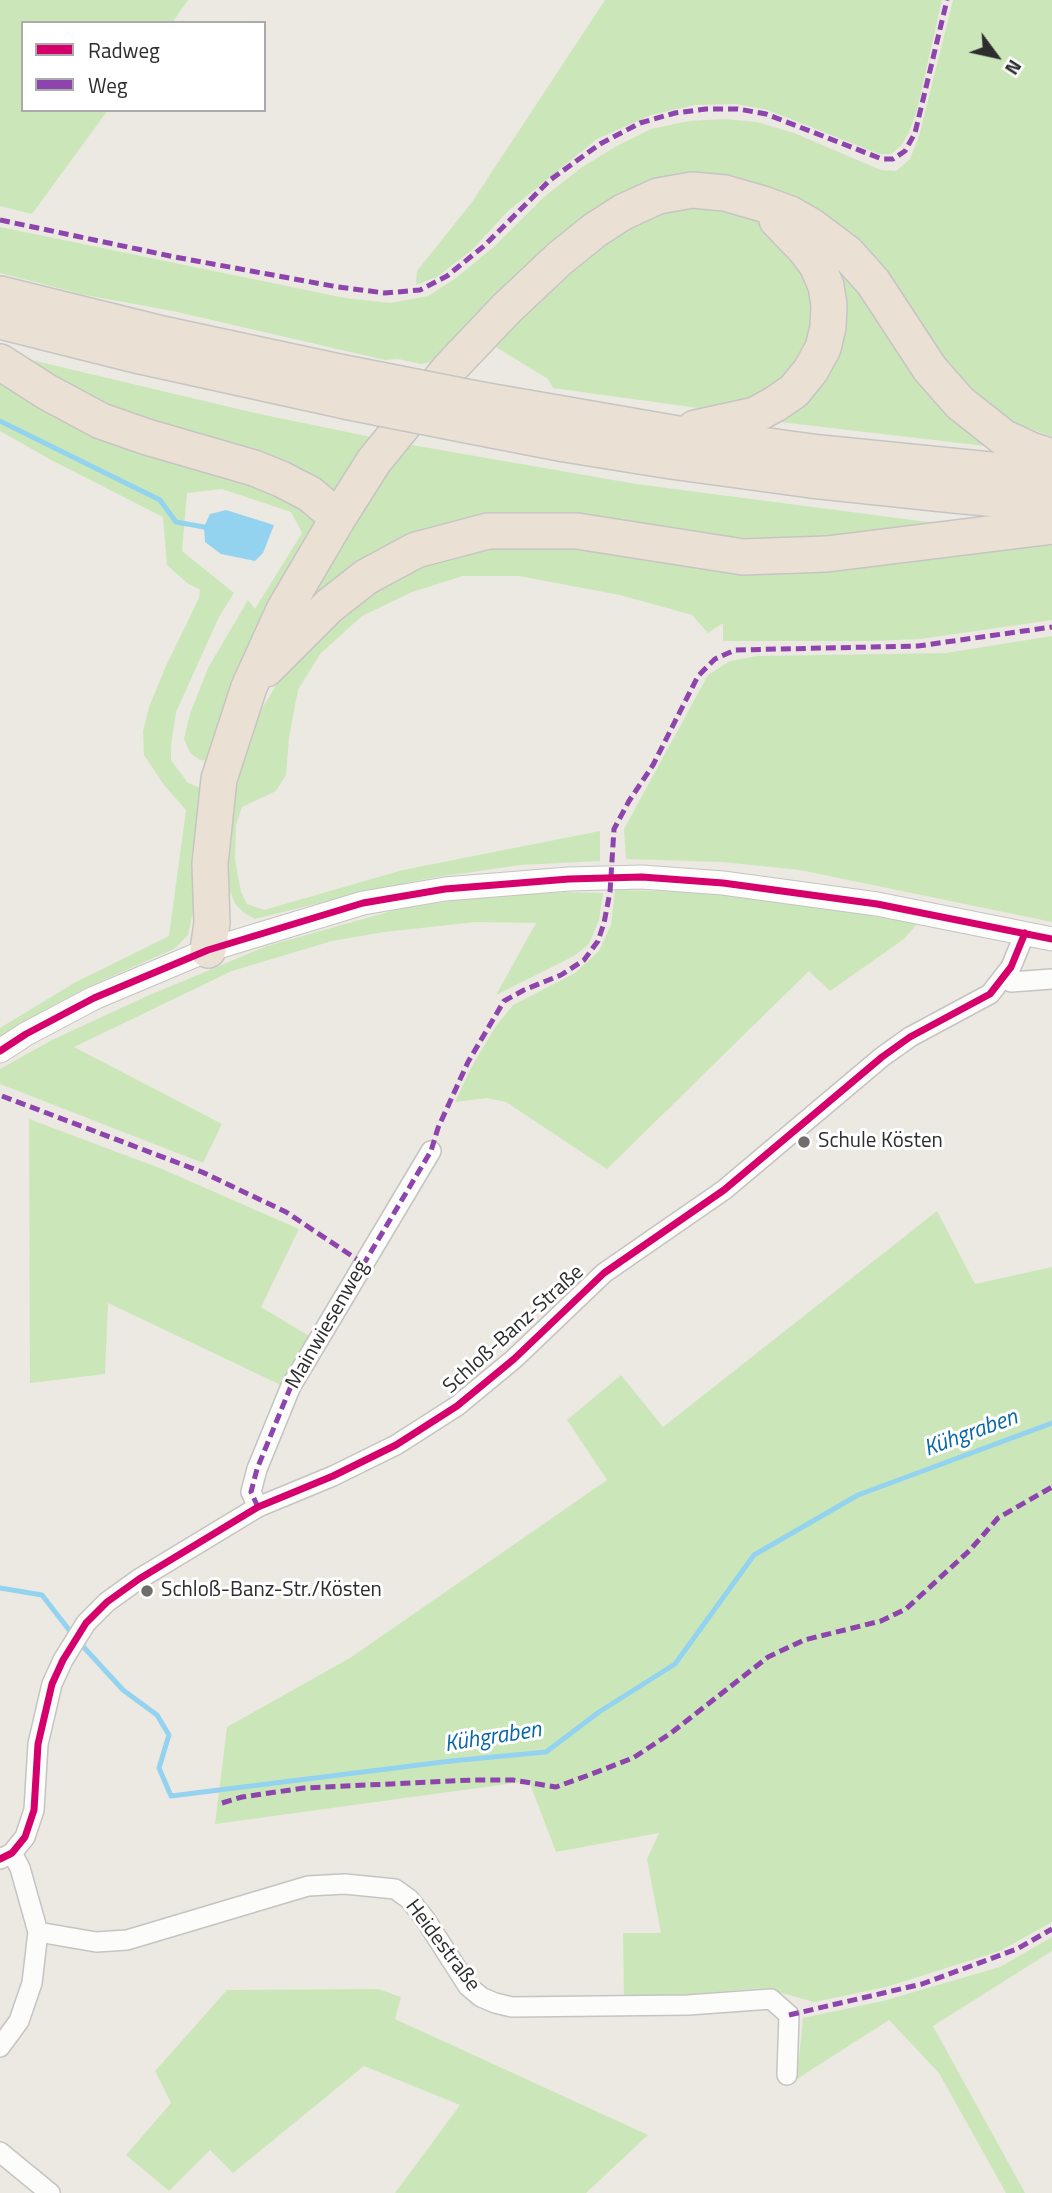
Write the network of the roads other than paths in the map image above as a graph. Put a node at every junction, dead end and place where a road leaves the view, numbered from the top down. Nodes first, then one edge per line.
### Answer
1 (763, 204) junction
2 (0, 294) edge
3 (0, 321) edge
4 (0, 362) edge
5 (347, 388) junction
6 (472, 412) junction
7 (672, 433) junction
8 (1052, 457) edge
9 (1052, 476) edge
10 (1052, 503) edge
11 (338, 518) junction
12 (1052, 526) edge
13 (248, 687) junction
14 (1024, 933) junction
15 (1052, 939) edge
16 (208, 950) junction
17 (1007, 972) junction
18 (1052, 979) edge
19 (0, 1051) edge
20 (431, 1151) dead end
21 (258, 1507) junction
22 (6, 1856) edge
23 (38, 1932) junction
24 (0, 2047) edge
25 (787, 2075) dead end
26 (0, 2152) edge
27 (50, 2193) edge

1 - 7 highway
1 - 8 highway
1 - 11 highway
2 - 5 highway
3 - 5 highway
4 - 11 highway
5 - 6 highway, bridge
6 - 7 highway
6 - 10 highway
7 - 9 highway
11 - 13 highway
12 - 13 highway
13 - 16 highway
14 - 15 street
14 - 16 street
14 - 17 street
16 - 19 street
17 - 18 street
17 - 21 street, Schloß-Banz-Straße
20 - 21 street, Mainwiesenweg
21 - 22 street, Schloß-Banz-Straße
22 - 23 street
23 - 24 street
23 - 25 street, Heidestraße
26 - 27 street

